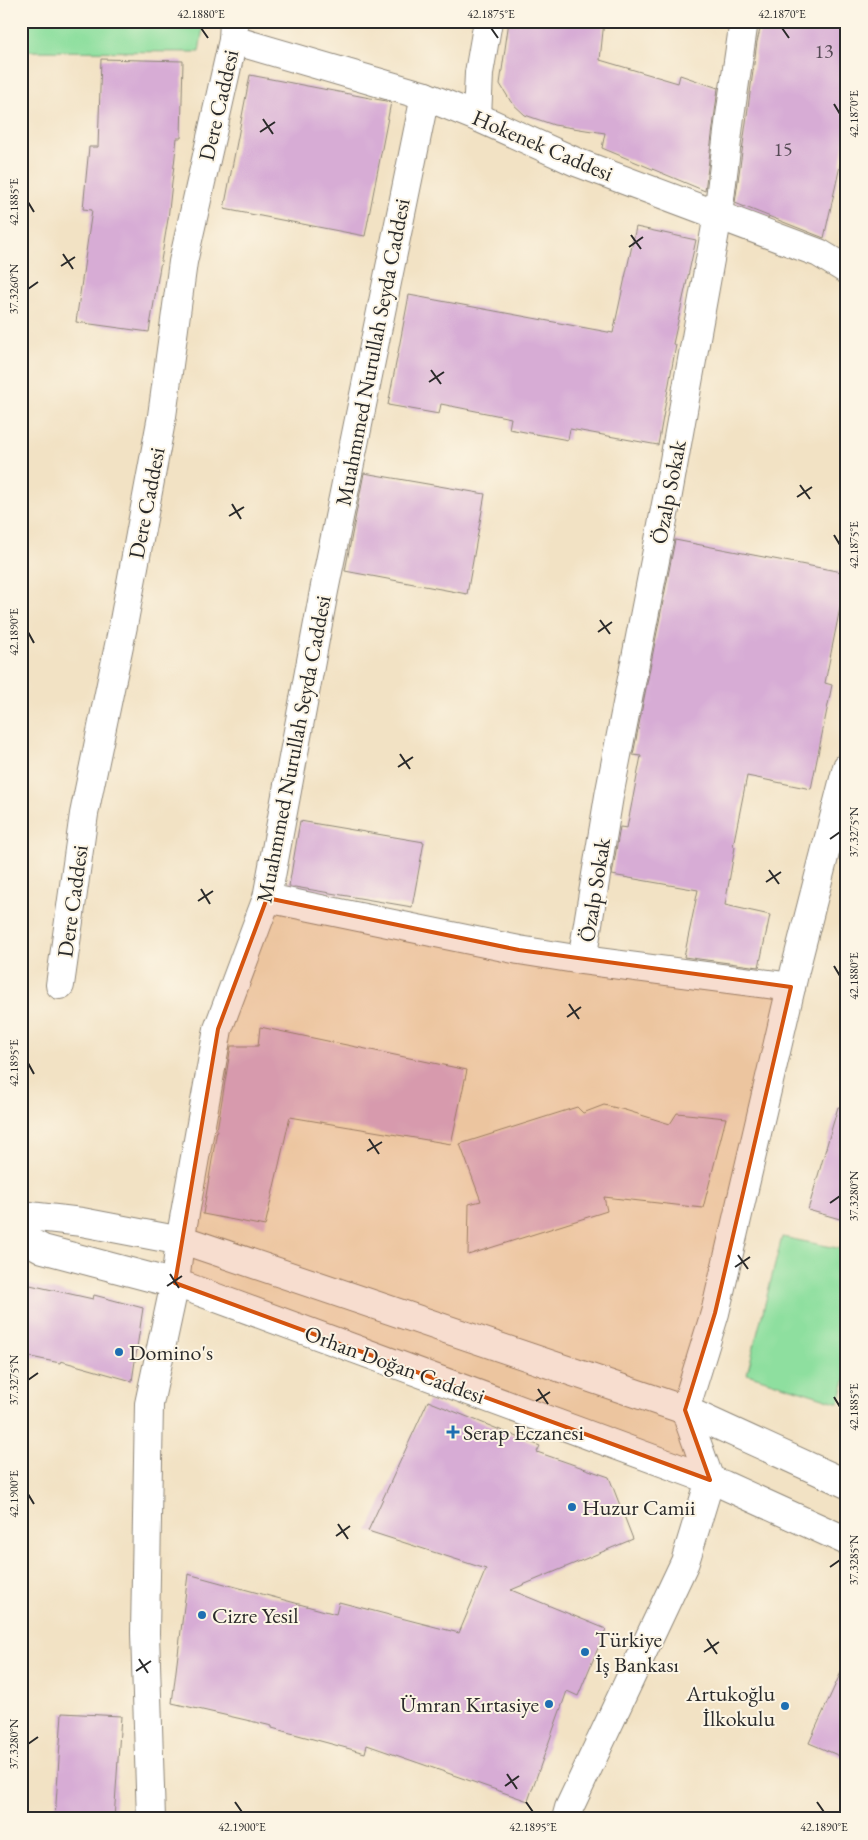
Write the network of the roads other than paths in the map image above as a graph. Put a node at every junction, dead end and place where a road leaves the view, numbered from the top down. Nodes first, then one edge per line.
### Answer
1 (488, 21) edge
2 (744, 21) edge
3 (234, 30) edge
4 (425, 96) junction
5 (477, 117) junction
6 (718, 215) junction
7 (847, 270) edge
8 (847, 766) edge
9 (267, 898) junction
10 (582, 960) junction
11 (60, 985) dead end
12 (791, 988) junction
13 (21, 1215) edge
14 (21, 1237) edge
15 (180, 1241) junction
16 (175, 1283) junction
17 (686, 1410) junction
18 (710, 1480) junction
19 (847, 1484) edge
20 (847, 1541) edge
21 (151, 1819) edge
22 (566, 1819) edge

1 - 5 street
2 - 6 street, Özalp Sokak
3 - 4 street, Hokenek Caddesi
3 - 11 street, Dere Caddesi
4 - 5 street, Hokenek Caddesi
4 - 9 street, Muahmmed Nurullah Seyda Caddesi
5 - 6 street, Hokenek Caddesi
6 - 7 street, Hokenek Caddesi
6 - 10 street, Özalp Sokak
8 - 12 street
9 - 10 street
9 - 15 street, Muahmmed Nurullah Seyda Caddesi
10 - 12 street
12 - 17 street
13 - 15 street
14 - 16 street, Orhan Doğan Caddesi
15 - 16 street, Muahmmed Nurullah Seyda Caddesi
15 - 17 street
16 - 18 street, Orhan Doğan Caddesi
16 - 21 street, Muahmmed Nurullah Seyda Caddesi
17 - 18 street
17 - 19 street
18 - 20 street, Orhan Doğan Caddesi
18 - 22 street

